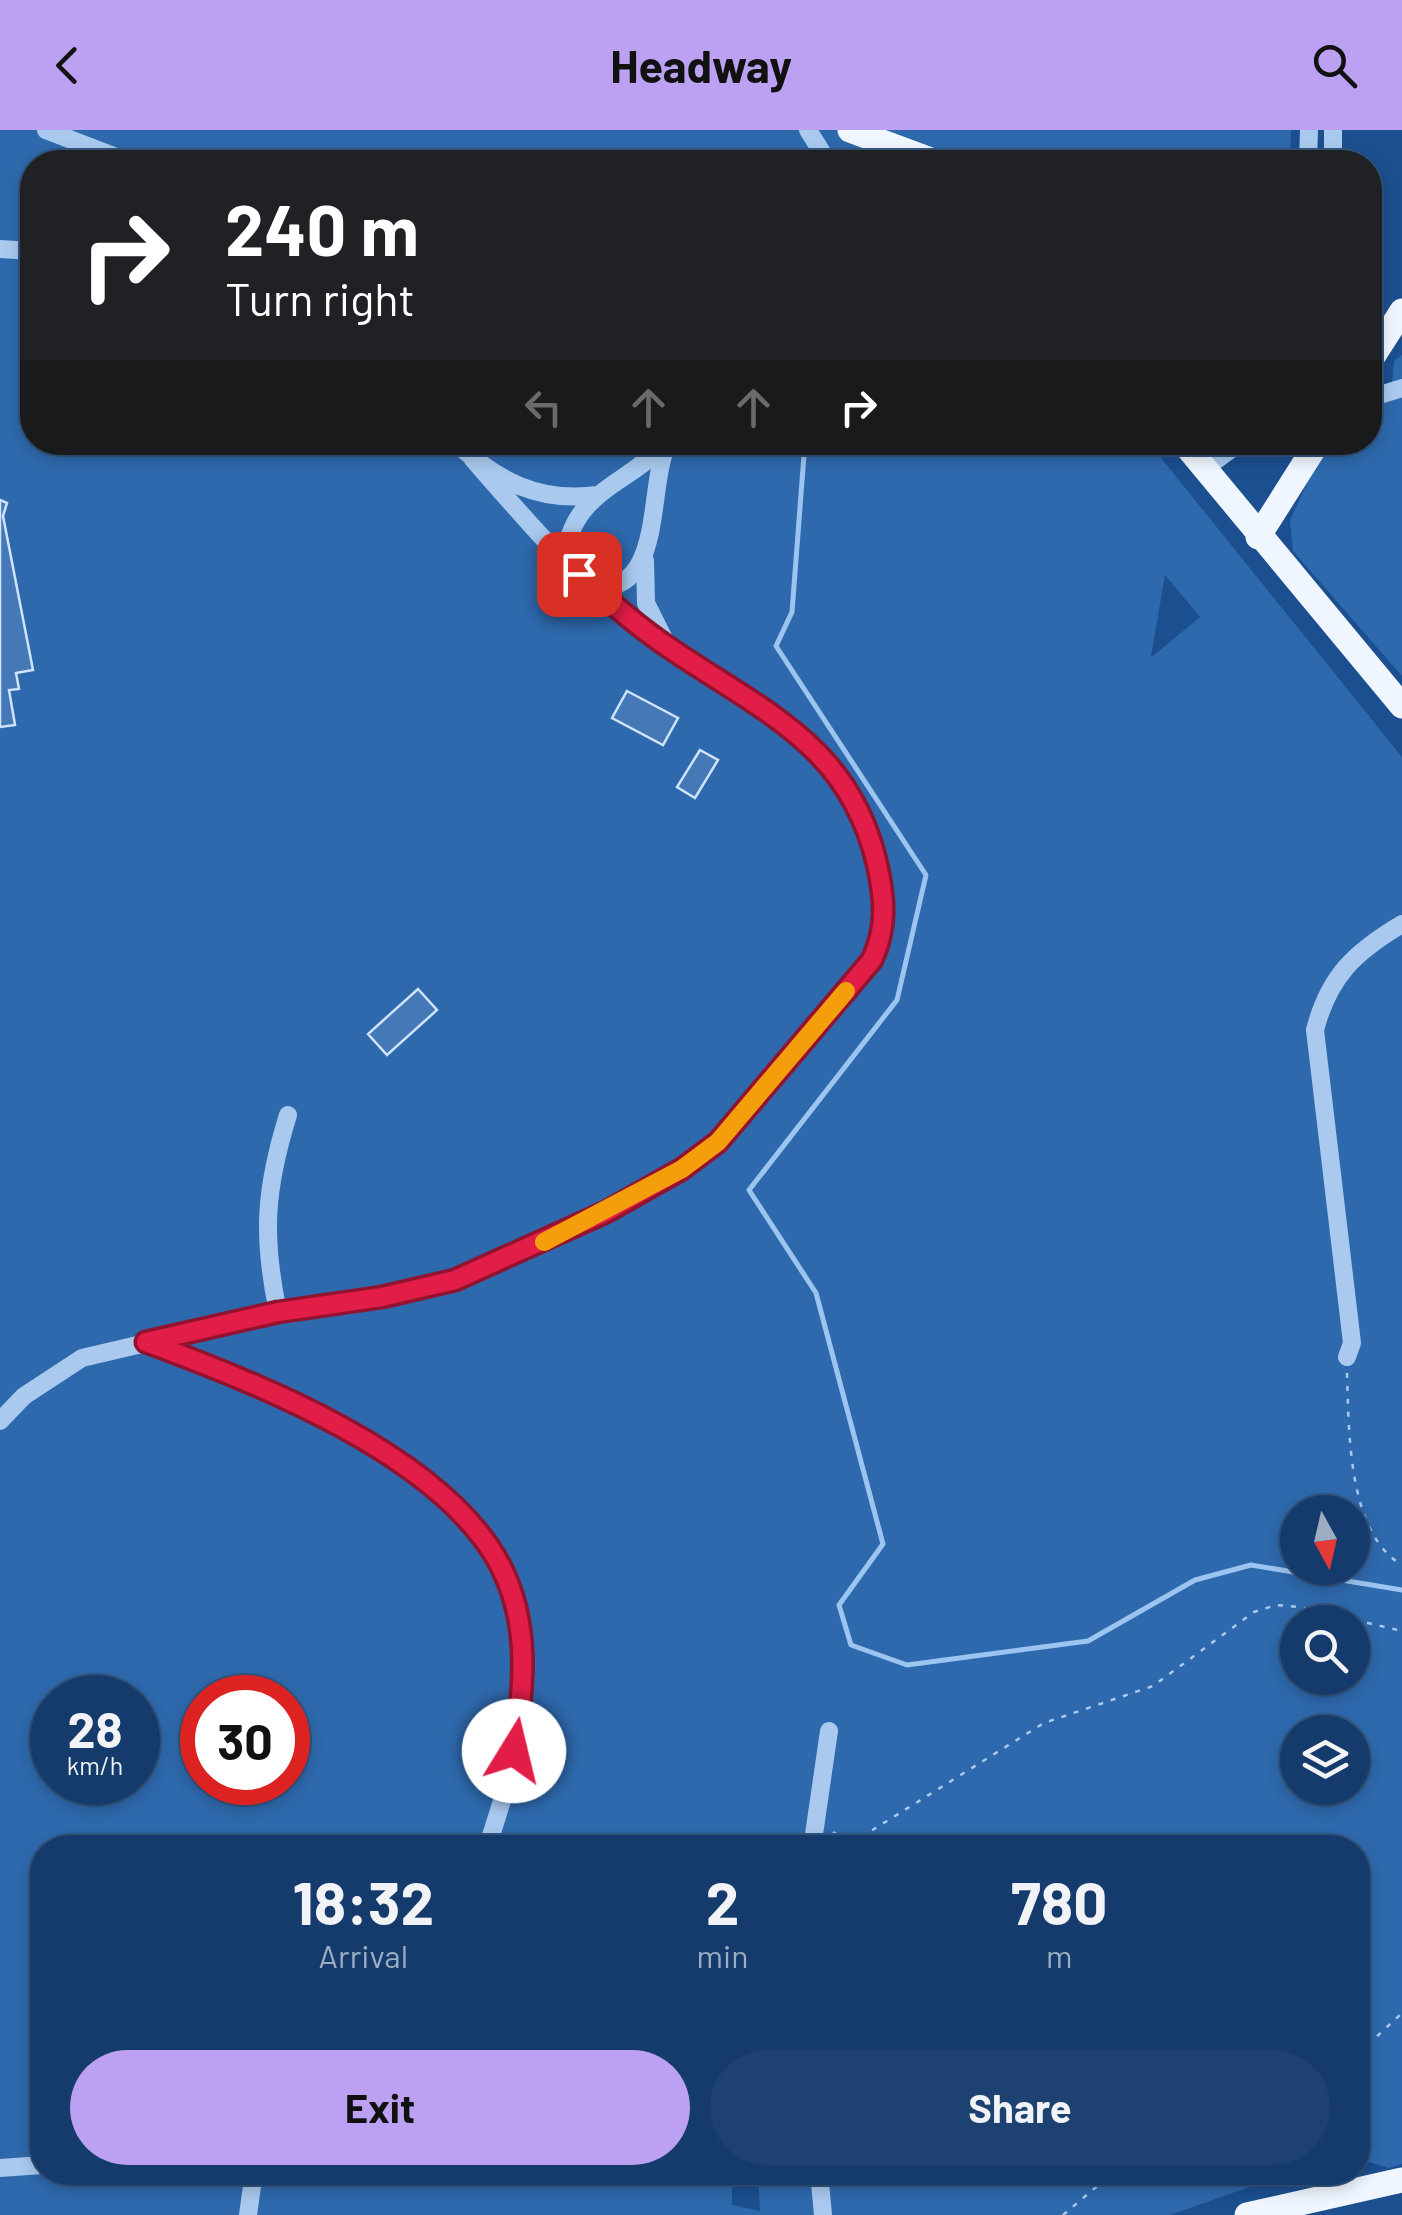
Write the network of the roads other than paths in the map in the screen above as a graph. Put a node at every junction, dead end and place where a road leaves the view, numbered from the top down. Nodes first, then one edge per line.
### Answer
1 (46, 130) edge
2 (850, 130) edge
3 (98, 150) edge
4 (904, 150) edge
5 (1402, 310) edge
6 (1382, 342) edge
7 (469, 455) edge
8 (650, 455) edge
9 (662, 455) edge
10 (1193, 455) edge
11 (1223, 455) edge
12 (1310, 455) edge
13 (472, 458) junction
14 (1204, 469) junction
15 (598, 495) junction
16 (1258, 537) junction
17 (646, 551) junction
18 (564, 560) junction
19 (594, 588) junction
20 (674, 651) junction
21 (1402, 706) edge
22 (1402, 924) edge
23 (288, 1115) dead end
24 (278, 1312) junction
25 (146, 1342) junction
26 (1347, 1357) road end
27 (0, 1422) edge
28 (829, 1731) dead end
29 (491, 1835) edge
30 (814, 1835) edge
31 (30, 2166) edge
32 (0, 2168) edge
33 (1402, 2180) edge
34 (252, 2185) edge
35 (821, 2185) edge
36 (248, 2215) edge
37 (824, 2215) edge
38 (1248, 2215) edge

1 - 3 street
2 - 4 main road
5 - 6 main road
7 - 13 street
8 - 15 street
9 - 17 street
10 - 14 main road
11 - 14 street
12 - 16 main road
13 - 15 street
13 - 18 street
14 - 16 main road
15 - 18 street
16 - 21 main road
17 - 19 street
17 - 20 street
18 - 19 street
19 - 20 street
20 - 24 street
22 - 26 street
23 - 24 street
24 - 25 street
25 - 27 street
25 - 29 street
28 - 30 street
31 - 32 street
33 - 38 main road
34 - 36 street
35 - 37 street

